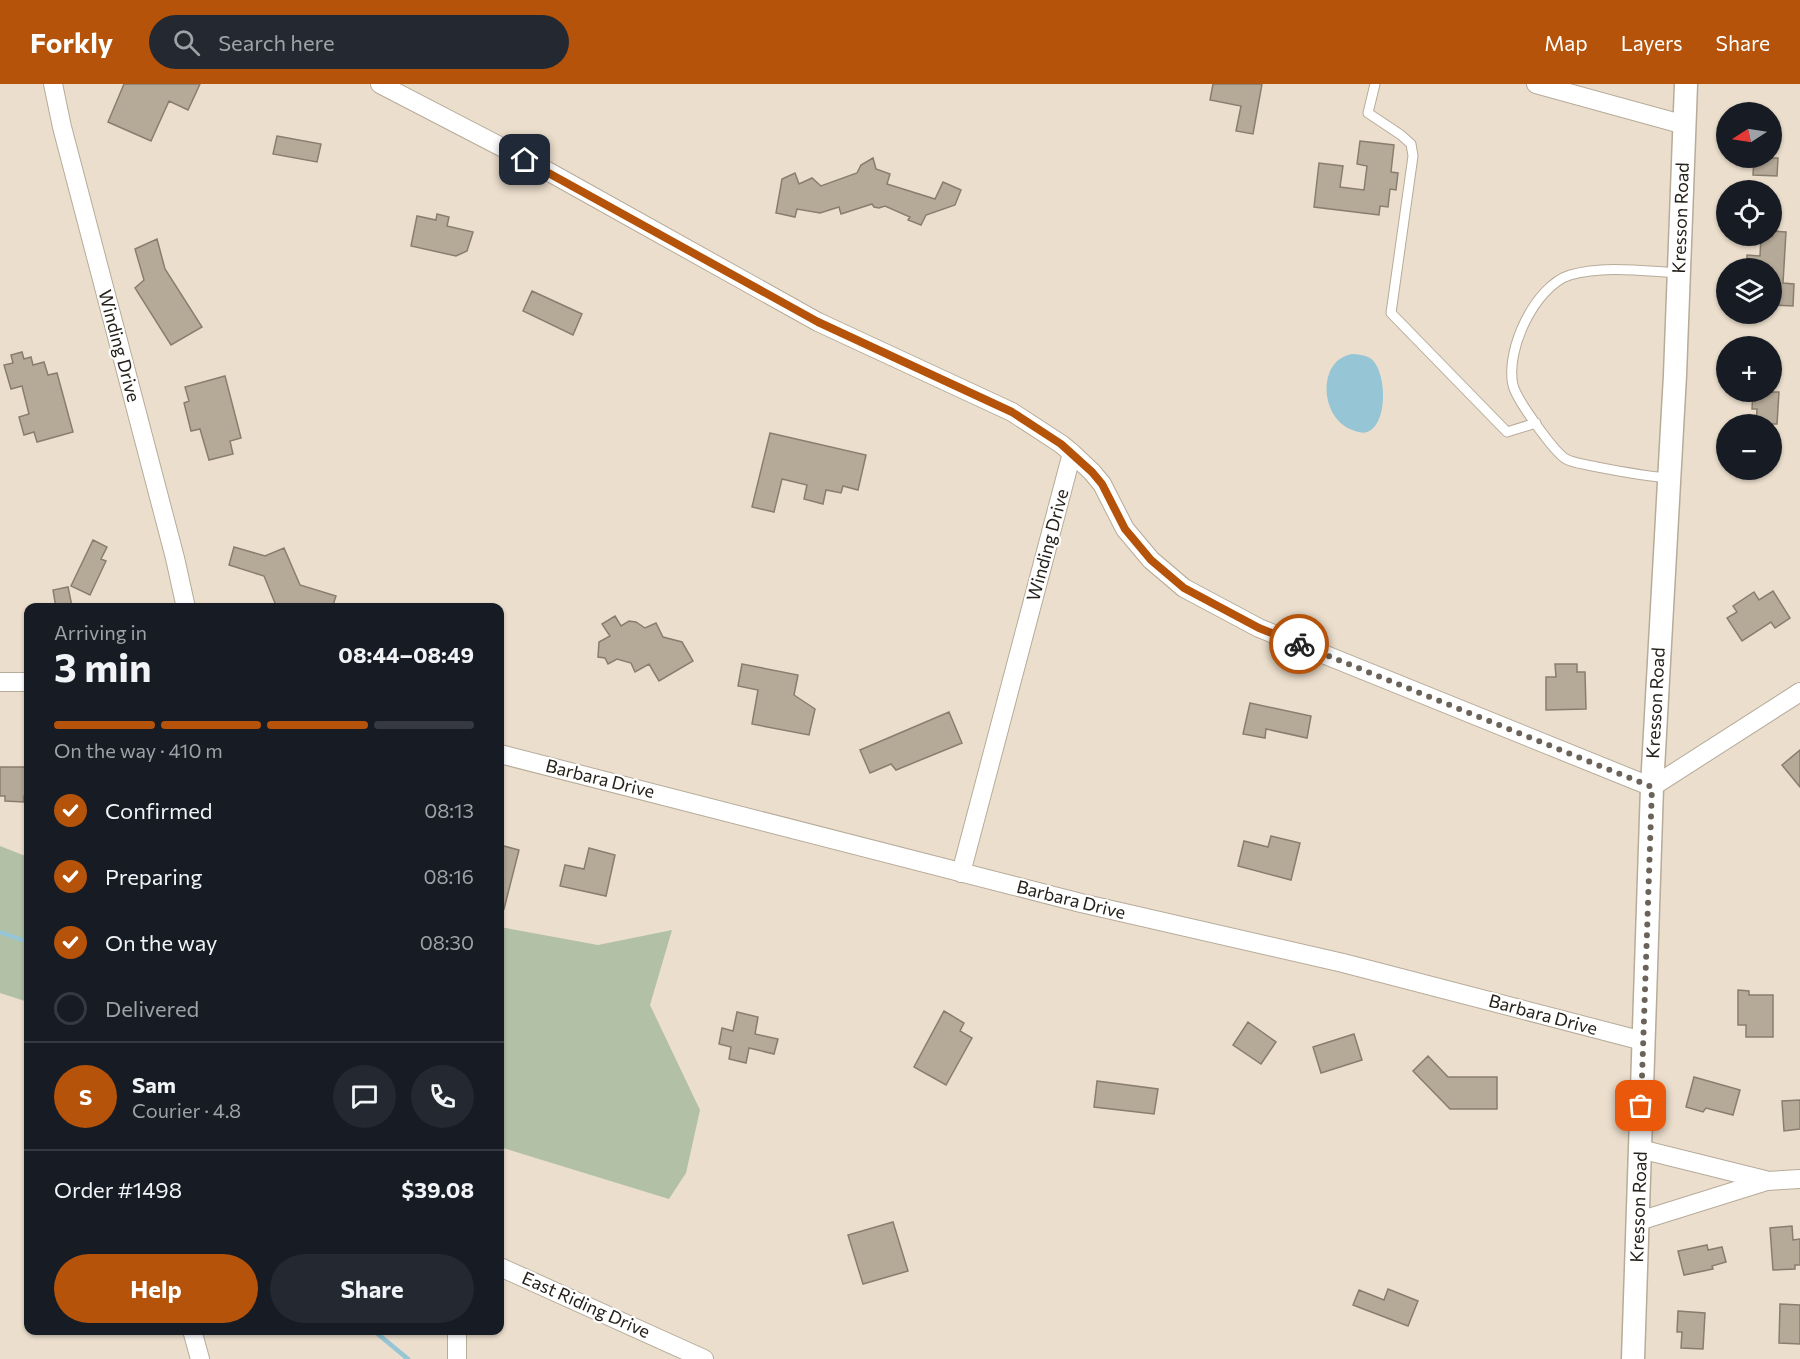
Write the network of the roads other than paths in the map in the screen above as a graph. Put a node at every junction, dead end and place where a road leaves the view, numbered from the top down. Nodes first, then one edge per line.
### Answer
1 (53, 84) edge
2 (380, 84) edge
3 (1375, 84) edge
4 (1536, 84) edge
5 (1686, 84) edge
6 (1685, 125) junction
7 (1679, 273) junction
8 (1536, 423) junction
9 (1072, 453) junction
10 (1669, 478) junction
11 (185, 603) edge
12 (0, 682) edge
13 (24, 682) edge
14 (1800, 692) edge
15 (504, 755) edge
16 (1652, 787) junction
17 (961, 873) junction
18 (1643, 1041) junction
19 (1640, 1149) junction
20 (1800, 1179) edge
21 (1767, 1181) junction
22 (1639, 1221) junction
23 (504, 1269) edge
24 (193, 1335) edge
25 (458, 1335) edge
26 (200, 1359) edge
27 (457, 1359) edge
28 (704, 1359) edge
29 (1633, 1359) edge

1 - 11 street, Winding Drive
2 - 9 street
3 - 8 lane
4 - 6 street
5 - 6 street, Kresson Road
6 - 7 street, Kresson Road
7 - 8 lane
7 - 10 street, Kresson Road
8 - 10 lane
9 - 16 street
9 - 17 street, Winding Drive
10 - 16 street, Kresson Road
12 - 13 street
14 - 16 street
15 - 17 street, Barbara Drive
16 - 18 street, Kresson Road
17 - 18 street, Barbara Drive
18 - 19 street, Kresson Road
19 - 21 street
19 - 22 street, Kresson Road
20 - 21 street
21 - 22 street
22 - 29 street, Kresson Road
23 - 28 street, East Riding Drive
24 - 26 street
25 - 27 street

